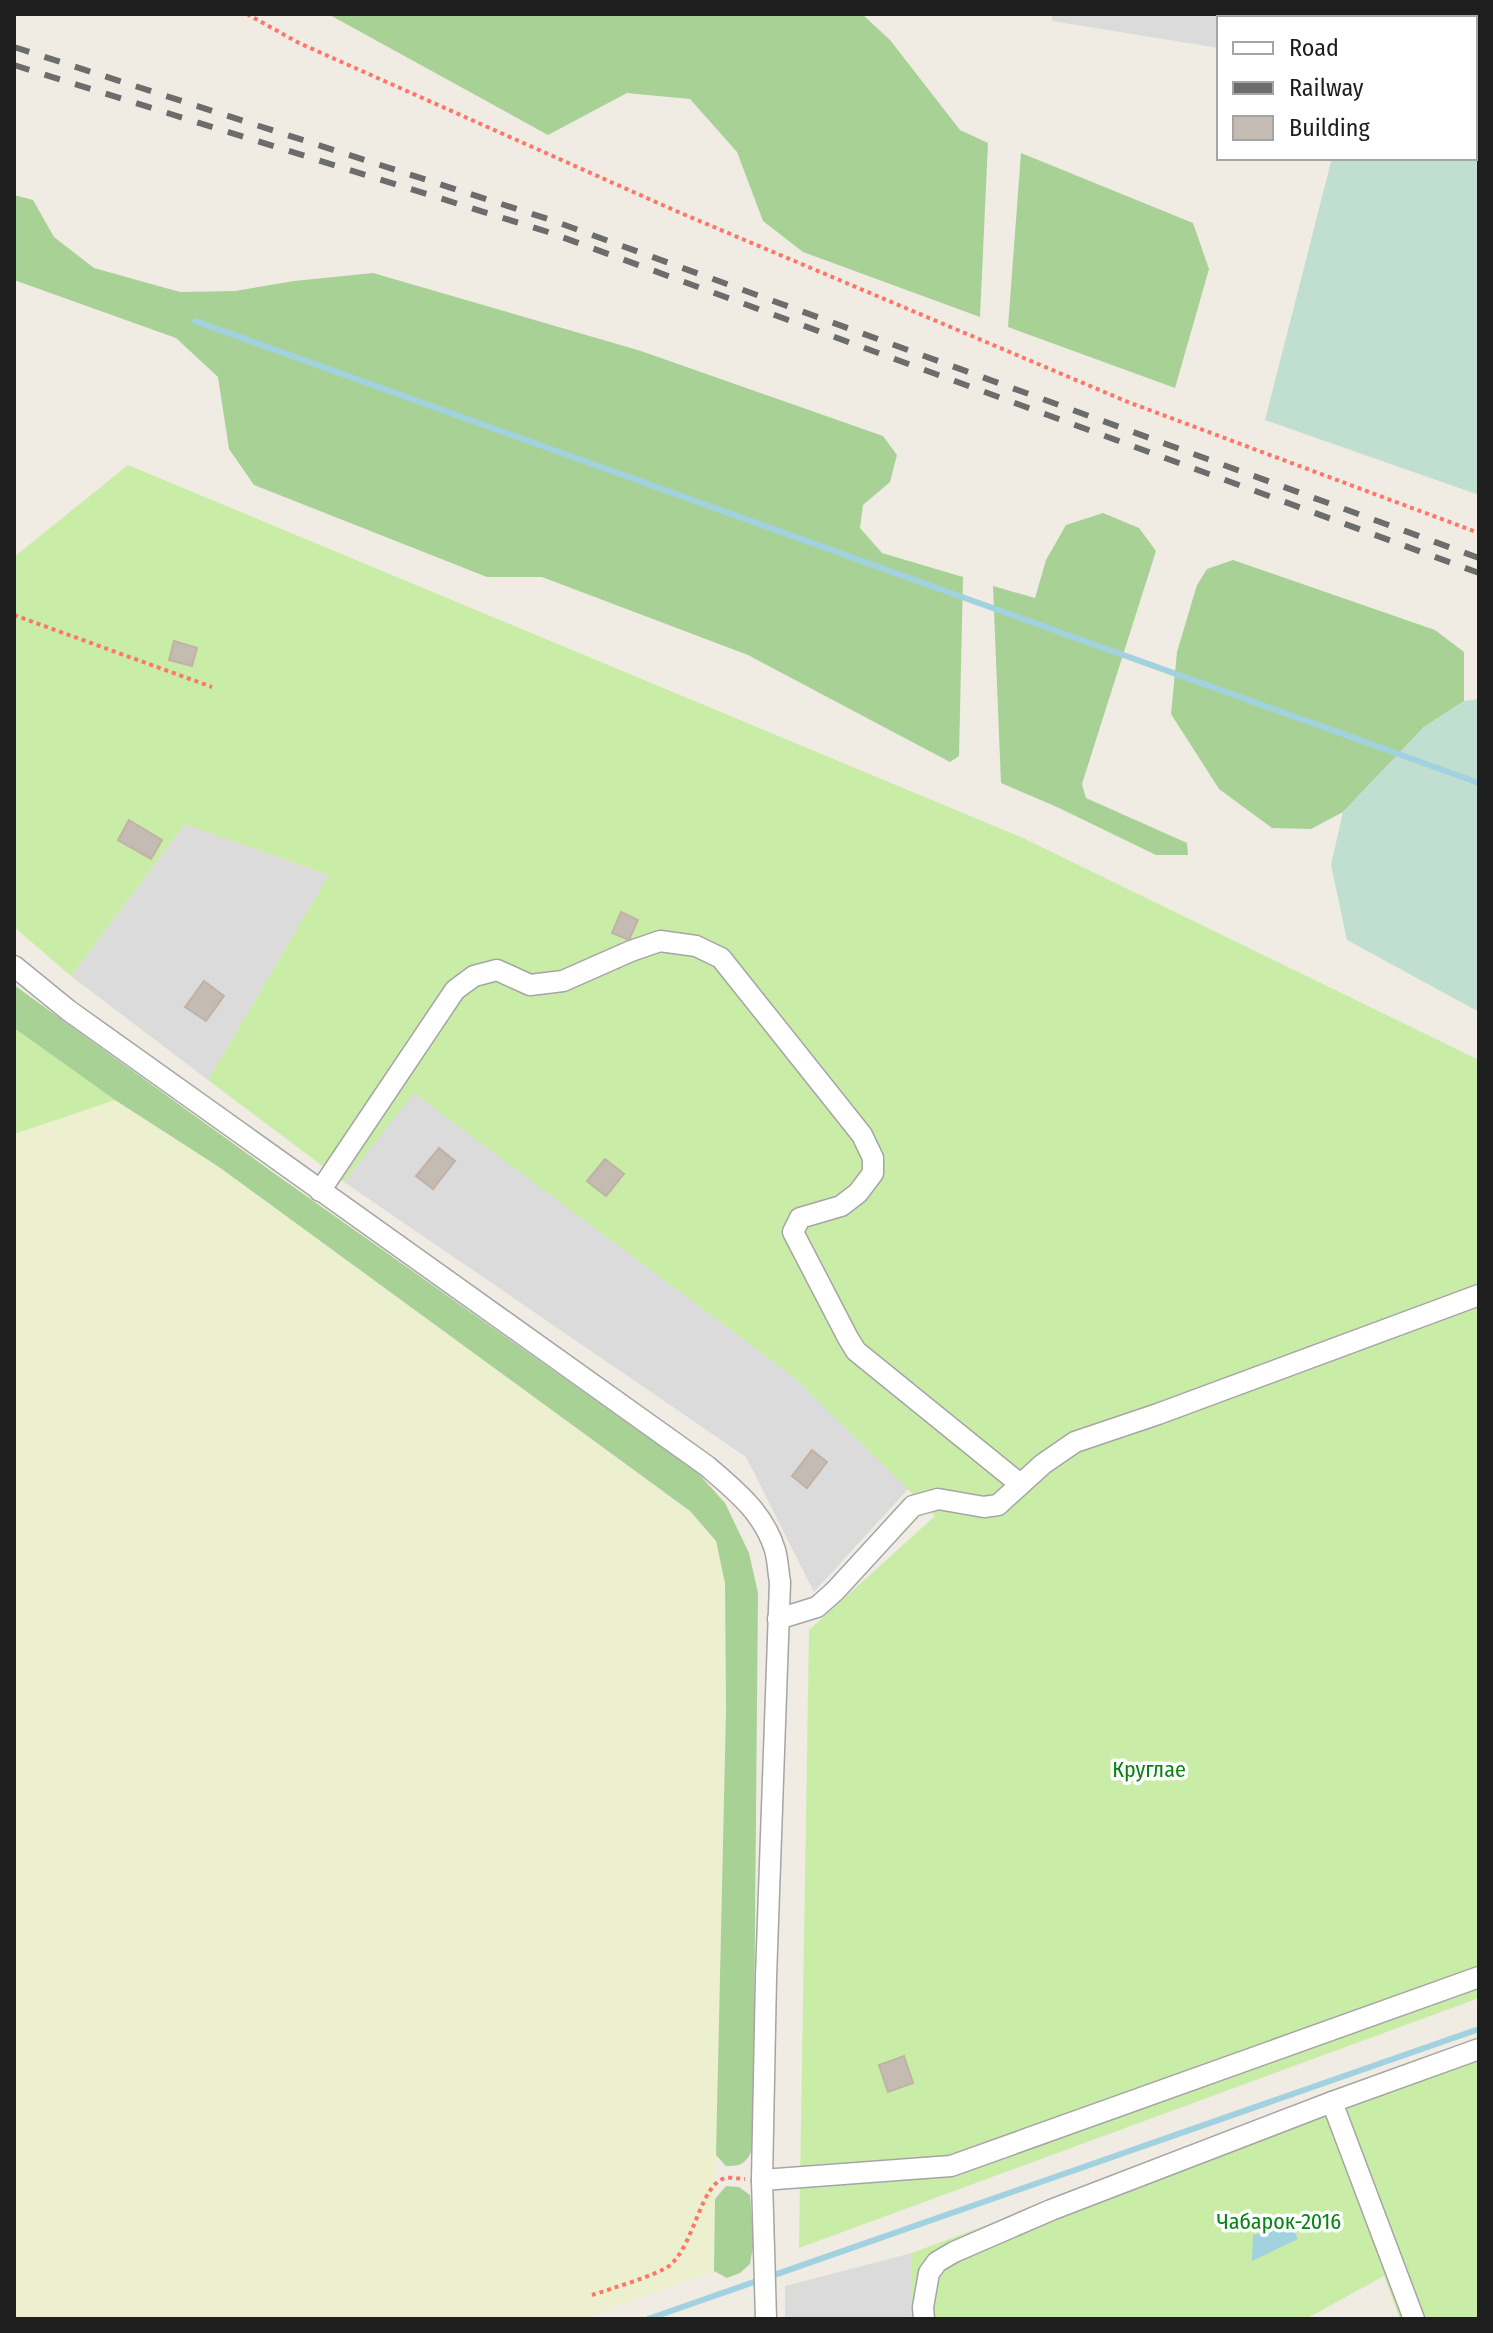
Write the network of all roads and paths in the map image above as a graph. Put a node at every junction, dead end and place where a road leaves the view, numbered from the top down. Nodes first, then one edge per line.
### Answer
1 (247, 14) edge
2 (1479, 533) edge
3 (14, 615) edge
4 (212, 687) dead end
5 (14, 966) edge
6 (320, 1191) junction
7 (1479, 1295) edge
8 (1020, 1484) junction
9 (778, 1619) junction
10 (1479, 1977) edge
11 (1479, 2049) edge
12 (1332, 2102) junction
13 (762, 2180) junction
14 (592, 2295) dead end
15 (766, 2319) edge
16 (924, 2319) edge
17 (1414, 2319) edge

1 - 2 path
3 - 4 path
5 - 6 street
6 - 8 street
6 - 9 street
7 - 8 street
8 - 9 street
9 - 13 street
10 - 13 street
11 - 12 street
12 - 16 street
12 - 17 street
13 - 14 path
13 - 15 street

